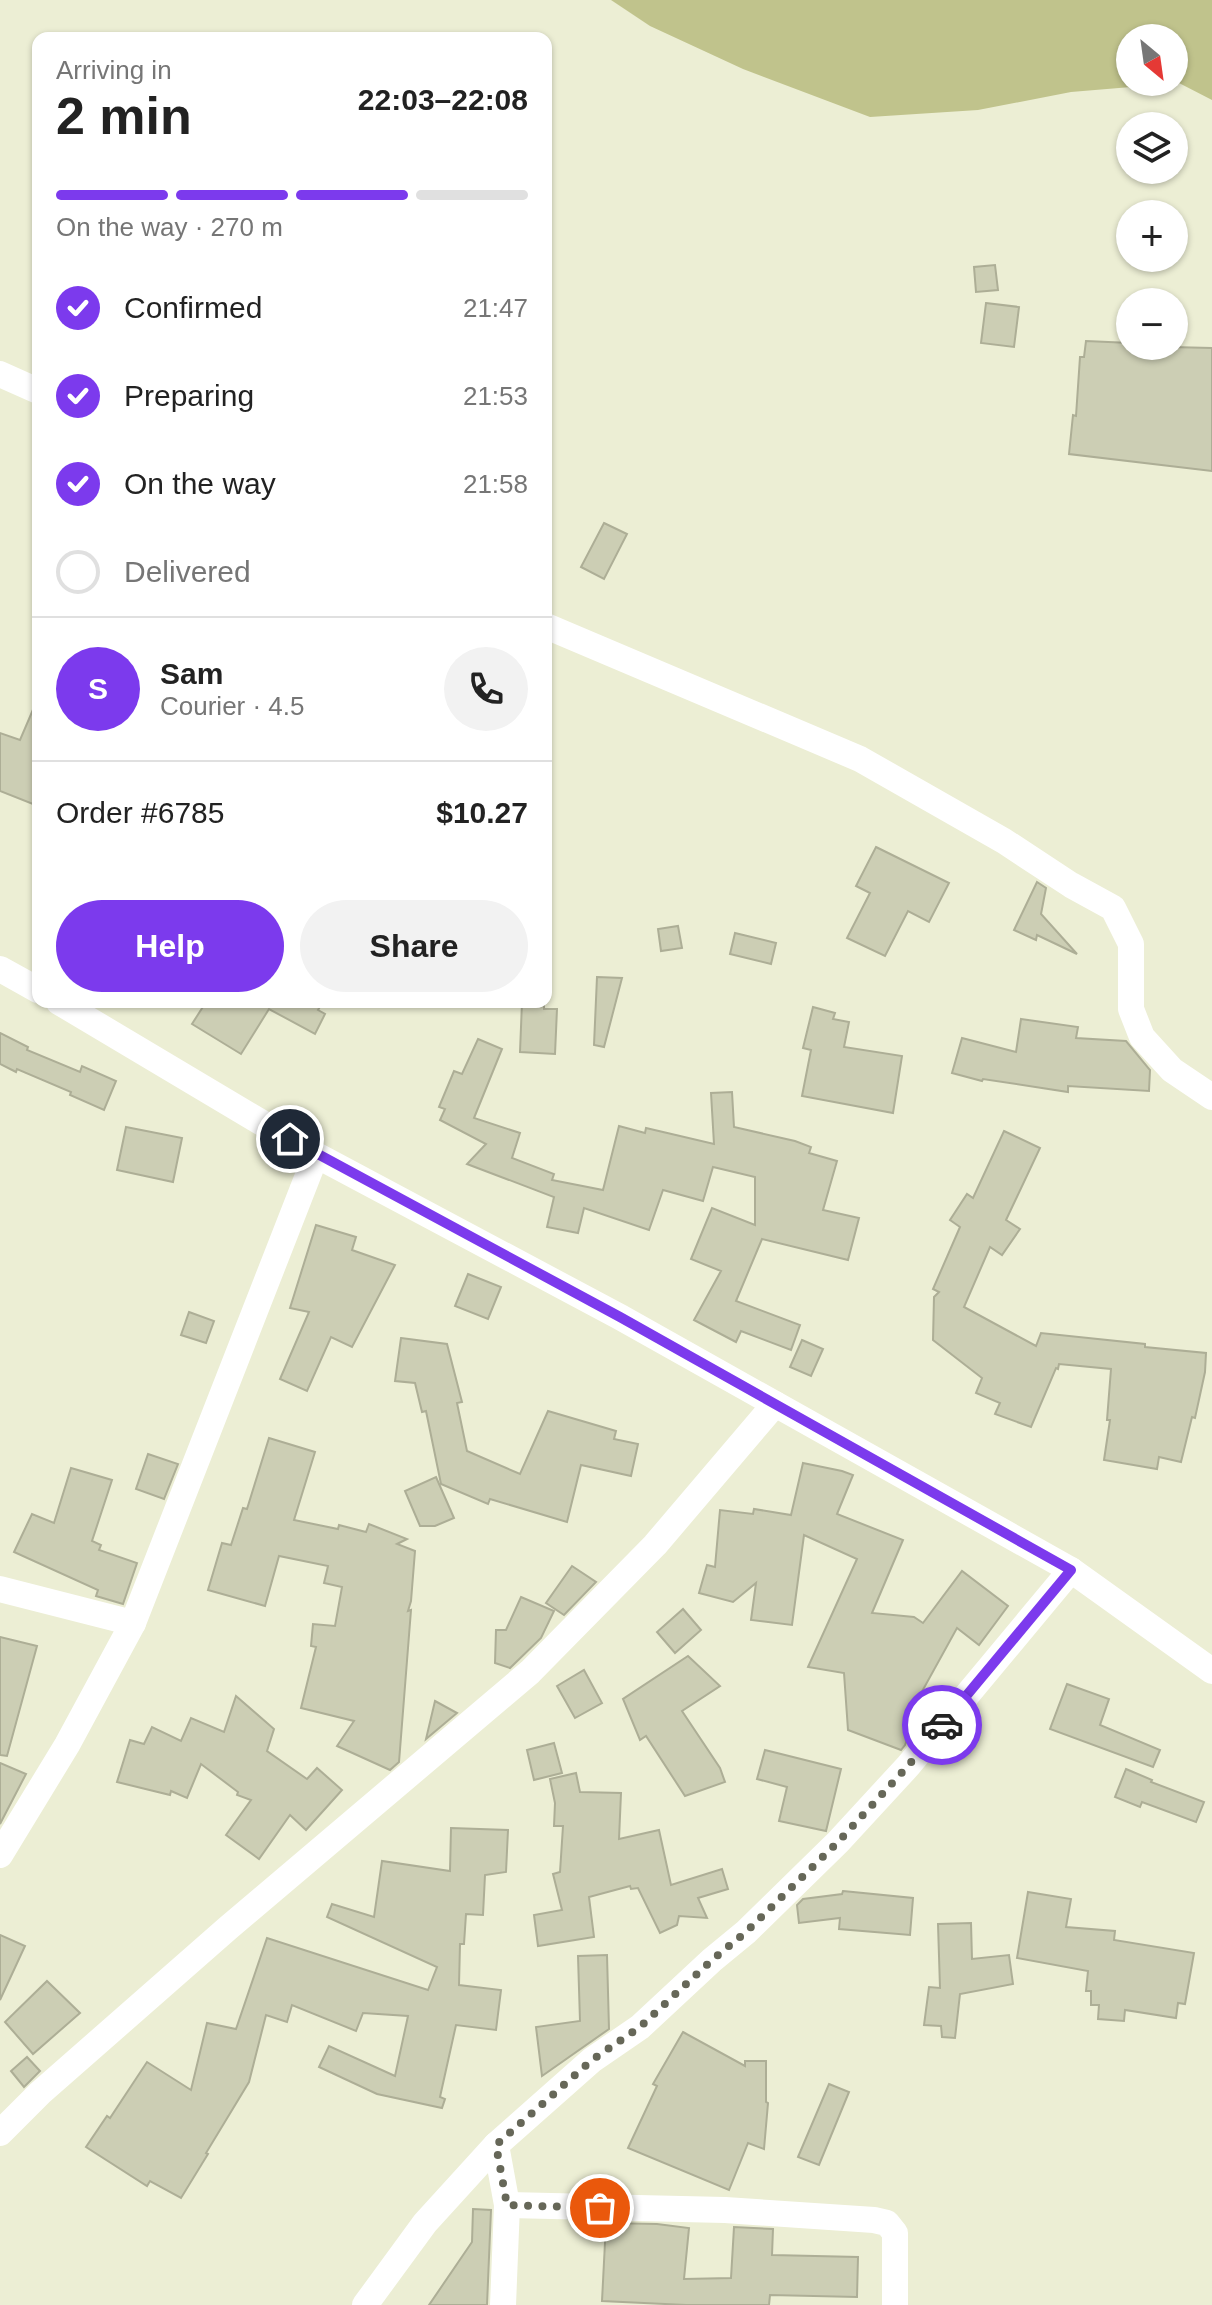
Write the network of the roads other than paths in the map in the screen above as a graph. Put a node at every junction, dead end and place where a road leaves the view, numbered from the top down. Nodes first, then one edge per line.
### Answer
1 (0, 374) edge
2 (32, 388) edge
3 (552, 629) edge
4 (0, 969) edge
5 (32, 987) edge
6 (69, 1008) edge
7 (1212, 1097) edge
8 (316, 1155) junction
9 (775, 1404) junction
10 (1071, 1570) junction
11 (0, 1589) edge
12 (133, 1623) junction
13 (1212, 1671) edge
14 (0, 1855) edge
15 (0, 2133) edge
16 (496, 2145) junction
17 (507, 2205) junction
18 (365, 2305) edge
19 (503, 2305) edge
20 (895, 2305) edge

1 - 2 street
3 - 7 street
4 - 5 street
6 - 8 street
8 - 9 street
8 - 12 street
9 - 10 street
9 - 15 street
10 - 13 street
10 - 16 street
11 - 12 street
12 - 14 street
16 - 17 street
16 - 18 street
17 - 19 street
17 - 20 street

